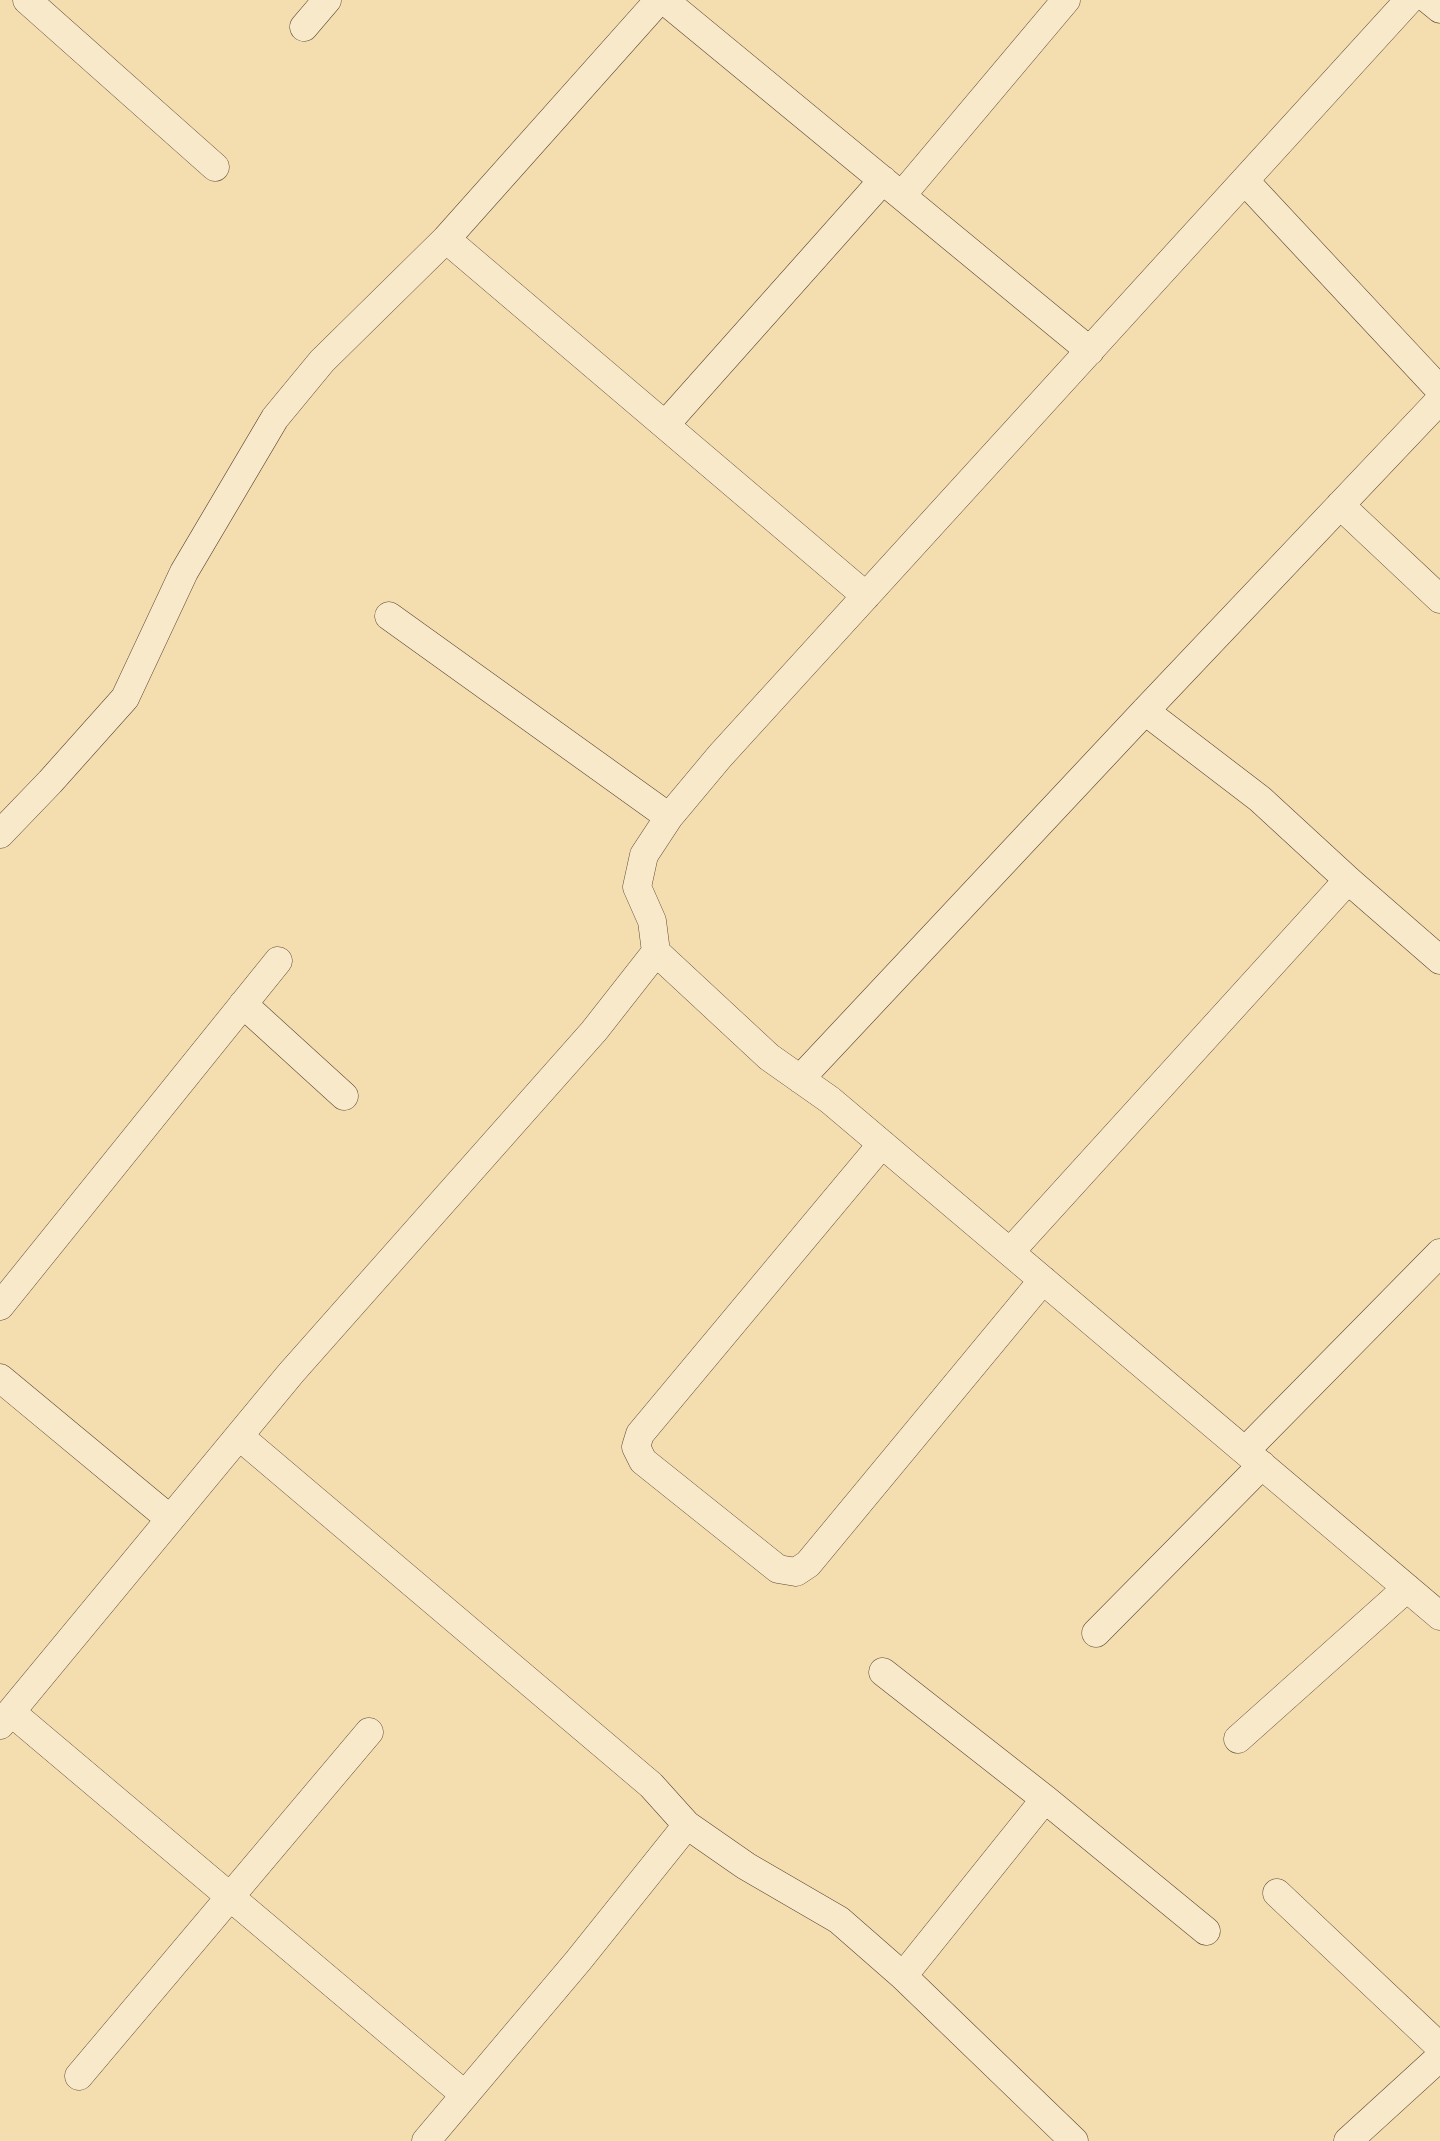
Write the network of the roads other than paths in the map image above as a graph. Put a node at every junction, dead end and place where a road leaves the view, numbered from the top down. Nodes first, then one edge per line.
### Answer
1 (26, 0) edge
2 (326, 0) edge
3 (659, 0) edge
4 (664, 0) edge
5 (1066, 0) edge
6 (1409, 0) edge
7 (1429, 0) edge
8 (1440, 9) edge
9 (304, 27) dead end
10 (215, 167) dead end
11 (1245, 182) junction
12 (892, 187) junction
13 (446, 239) junction
14 (1090, 351) junction
15 (1440, 390) edge
16 (1440, 400) edge
17 (665, 425) junction
18 (1340, 506) junction
19 (866, 596) junction
20 (1440, 599) edge
21 (389, 616) dead end
22 (1145, 711) junction
23 (669, 817) junction
24 (0, 834) edge
25 (1348, 880) junction
26 (656, 952) junction
27 (1440, 960) edge
28 (278, 961) dead end
29 (243, 1004) junction
30 (800, 1079) junction
31 (344, 1096) dead end
32 (882, 1144) junction
33 (1010, 1252) junction
34 (1440, 1253) edge
35 (1043, 1280) junction
36 (0, 1306) edge
37 (2, 1383) edge
38 (239, 1436) junction
39 (1253, 1458) junction
40 (170, 1519) junction
41 (1407, 1588) junction
42 (1440, 1616) edge
43 (1096, 1633) dead end
44 (883, 1672) dead end
45 (6, 1719) edge
46 (369, 1732) dead end
47 (1238, 1739) dead end
48 (1045, 1799) junction
49 (687, 1825) junction
50 (1277, 1893) dead end
51 (231, 1896) junction
52 (1206, 1931) dead end
53 (902, 1976) junction
54 (1440, 2047) edge
55 (1440, 2057) edge
56 (79, 2076) dead end
57 (465, 2095) junction
58 (426, 2141) edge
59 (1074, 2141) edge
60 (1348, 2141) edge

1 - 10 street
2 - 9 street
3 - 13 street
4 - 12 street
5 - 12 street
6 - 11 street
7 - 8 street
11 - 14 street
11 - 15 street
12 - 14 street
12 - 17 street
13 - 17 street
13 - 24 street
14 - 19 street
16 - 18 street
17 - 19 street
18 - 20 street
18 - 22 street
19 - 23 street
21 - 23 street
22 - 25 street
22 - 30 street
23 - 26 street
25 - 27 street
25 - 33 street
26 - 30 street
26 - 38 street
28 - 29 street
29 - 31 street
29 - 36 street
30 - 32 street
32 - 33 street
32 - 35 street
33 - 35 street
34 - 39 street
35 - 39 street
37 - 40 street
38 - 40 street
38 - 49 street
39 - 41 street
39 - 43 street
40 - 45 street
41 - 42 street
41 - 47 street
44 - 48 street
45 - 51 street
46 - 51 street
48 - 52 street
48 - 53 street
49 - 53 street
49 - 57 street
50 - 54 street
51 - 56 street
51 - 57 street
53 - 59 street
55 - 60 street
57 - 58 street

